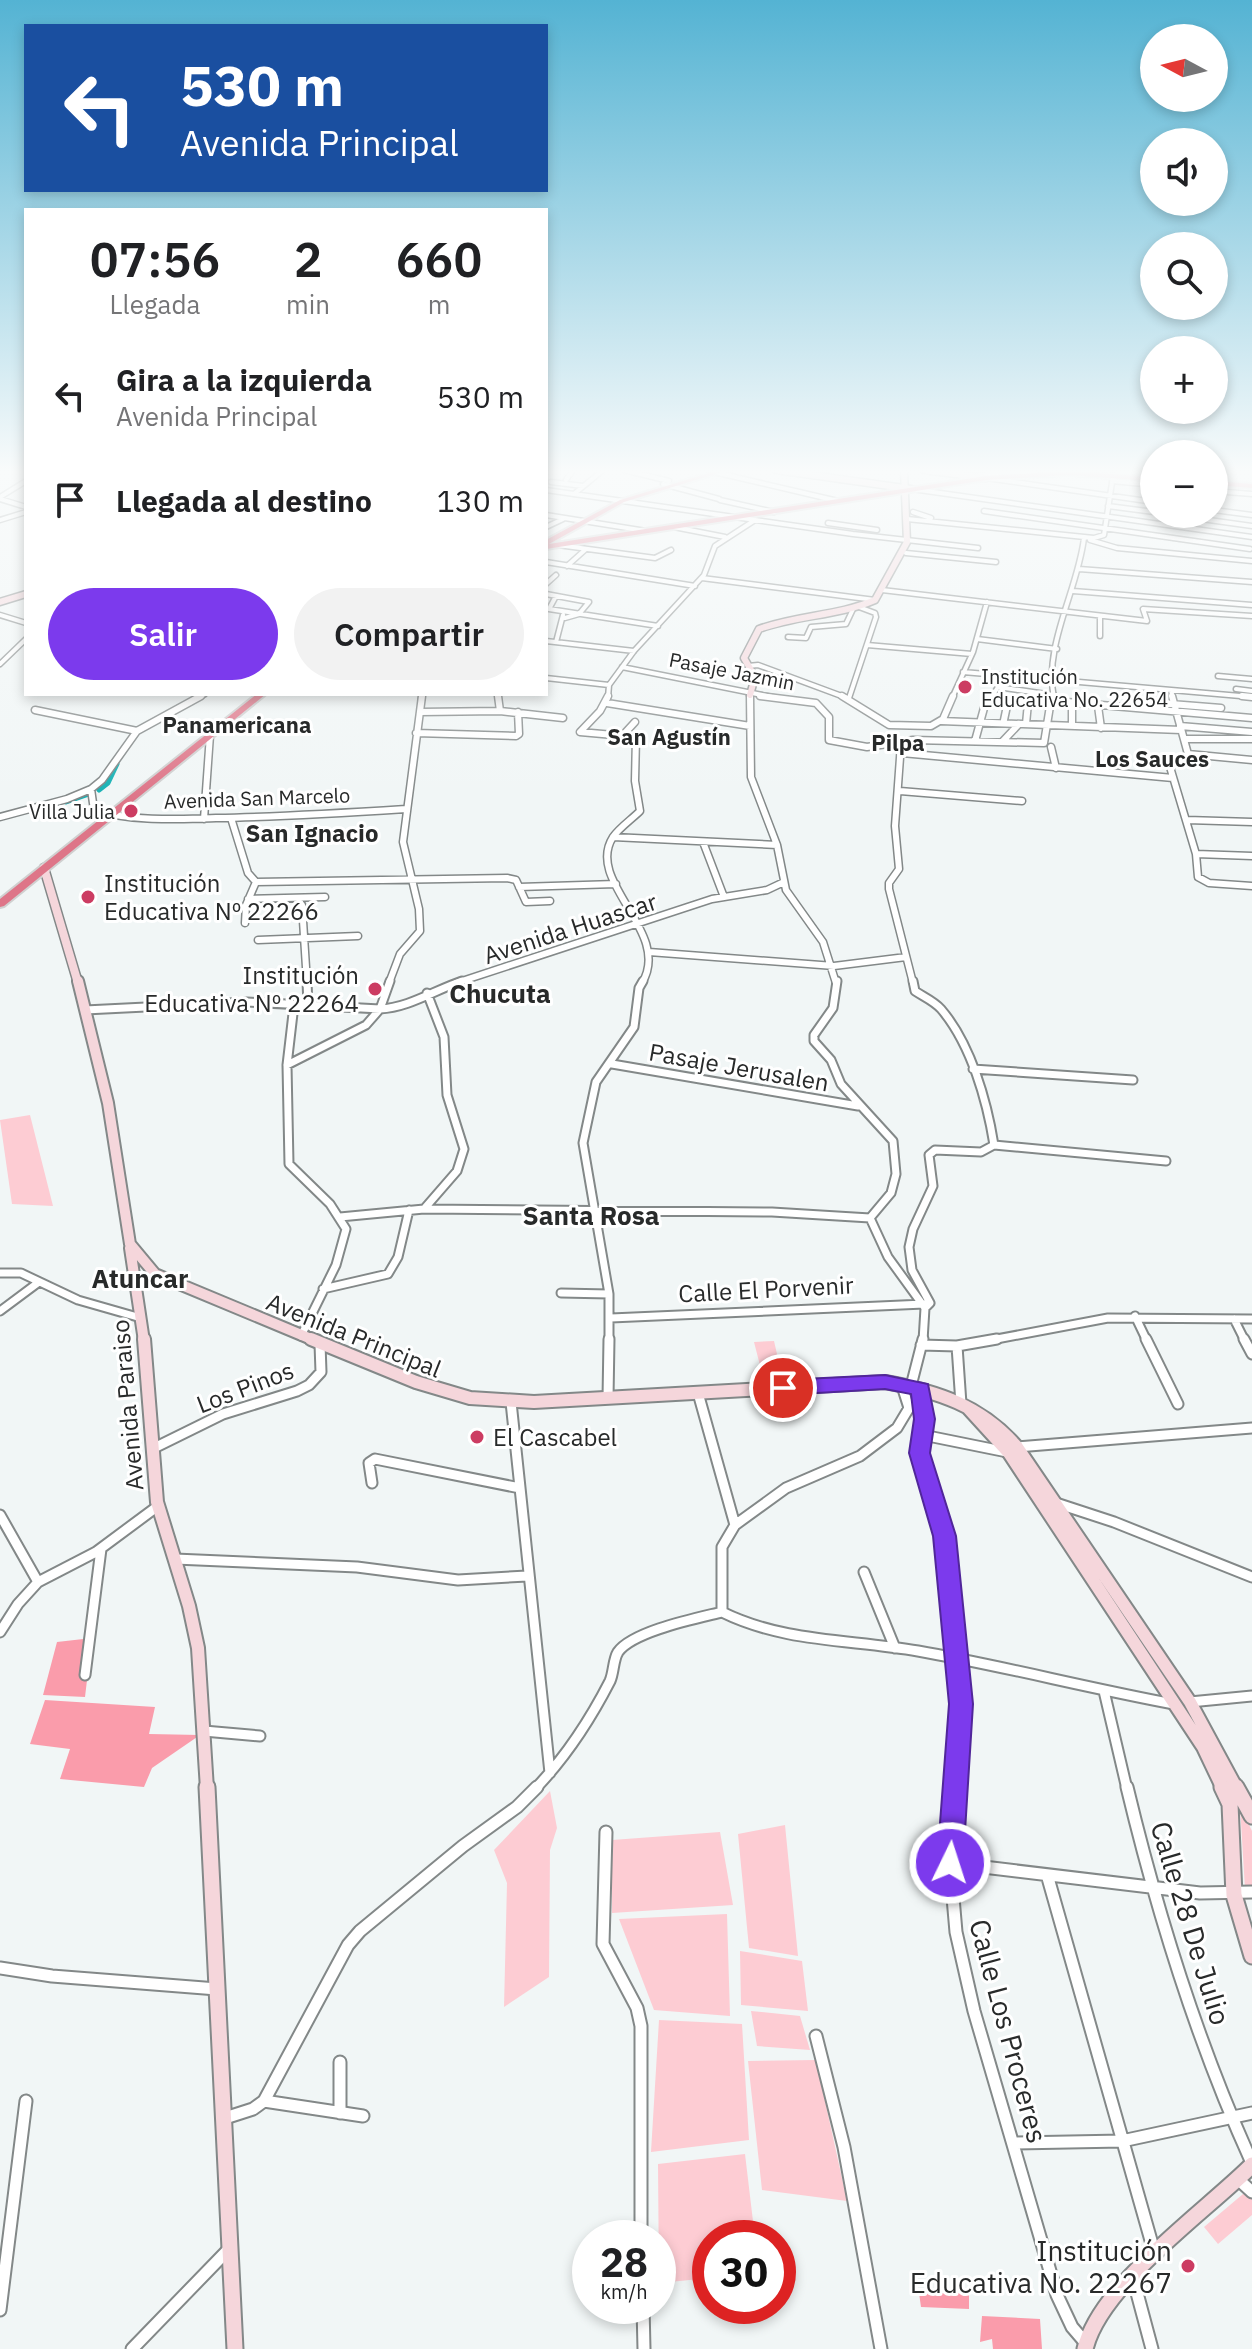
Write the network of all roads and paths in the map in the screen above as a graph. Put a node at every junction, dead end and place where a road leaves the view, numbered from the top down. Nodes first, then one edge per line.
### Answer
1 (654, 580) edge
2 (701, 580) edge
3 (715, 580) edge
4 (888, 580) edge
5 (1076, 580) edge
6 (1220, 580) edge
7 (1252, 582) edge
8 (695, 586) junction
9 (882, 590) junction
10 (1073, 591) junction
11 (548, 594) edge
12 (24, 595) edge
13 (556, 596) junction
14 (875, 600) junction
15 (0, 602) edge
16 (987, 602) junction
17 (1252, 605) edge
18 (856, 607) junction
19 (579, 614) junction
20 (1066, 614) junction
21 (0, 615) edge
22 (564, 615) junction
23 (1252, 616) edge
24 (1100, 617) junction
25 (24, 622) edge
26 (658, 626) junction
27 (1100, 636) dead end
28 (788, 637) dead end
29 (977, 639) junction
30 (548, 641) edge
31 (556, 642) junction
32 (24, 644) edge
33 (867, 645) junction
34 (1057, 649) junction
35 (634, 651) junction
36 (972, 654) junction
37 (0, 664) edge
38 (748, 666) junction
39 (622, 667) junction
40 (963, 672) junction
41 (1218, 676) dead end
42 (548, 678) edge
43 (1252, 679) edge
44 (1053, 682) junction
45 (609, 685) junction
46 (1236, 689) dead end
47 (1171, 691) junction
48 (1252, 691) edge
49 (750, 695) junction
50 (1219, 695) junction
51 (201, 696) edge
52 (259, 696) edge
53 (422, 696) edge
54 (498, 696) edge
55 (1252, 697) edge
56 (849, 699) junction
57 (991, 699) junction
58 (1008, 701) junction
59 (1053, 701) junction
60 (1146, 702) dead end
61 (607, 703) junction
62 (1028, 703) junction
63 (1072, 704) junction
64 (1175, 704) junction
65 (1098, 706) junction
66 (1128, 708) junction
67 (1221, 708) junction
68 (35, 710) dead end
69 (1154, 710) junction
70 (500, 711) junction
71 (420, 712) junction
72 (518, 712) junction
73 (1176, 712) junction
74 (1225, 716) junction
75 (563, 718) dead end
76 (1252, 718) edge
77 (1004, 720) dead end
78 (941, 721) junction
79 (635, 722) dead end
80 (981, 723) junction
81 (1022, 724) junction
82 (1046, 725) junction
83 (1072, 725) junction
84 (750, 726) junction
85 (1130, 727) junction
86 (1101, 728) junction
87 (1157, 728) junction
88 (1180, 728) junction
89 (1226, 730) junction
90 (137, 731) junction
91 (1252, 732) edge
92 (416, 733) junction
93 (624, 734) junction
94 (210, 735) junction
95 (1185, 739) junction
96 (1252, 739) edge
97 (975, 741) junction
98 (1002, 742) junction
99 (901, 744) junction
100 (1051, 747) dead end
101 (902, 753) junction
102 (1188, 754) junction
103 (1252, 760) edge
104 (1056, 768) junction
105 (1173, 778) junction
106 (91, 789) junction
107 (900, 791) junction
108 (1022, 801) dead end
109 (406, 809) junction
110 (109, 816) junction
111 (0, 817) edge
112 (231, 818) junction
113 (204, 819) junction
114 (1187, 820) junction
115 (1252, 822) edge
116 (613, 837) junction
117 (703, 842) junction
118 (777, 845) junction
119 (1196, 854) junction
120 (1252, 856) edge
121 (44, 868) junction
122 (256, 882) junction
123 (412, 882) junction
124 (784, 882) junction
125 (616, 884) junction
126 (1252, 886) edge
127 (519, 887) junction
128 (325, 897) dead end
129 (724, 897) junction
130 (295, 898) junction
131 (248, 899) junction
132 (550, 901) dead end
133 (0, 904) edge
134 (639, 922) junction
135 (245, 923) dead end
136 (358, 936) dead end
137 (302, 938) junction
138 (258, 940) dead end
139 (649, 952) junction
140 (906, 957) junction
141 (834, 966) junction
142 (427, 993) junction
143 (294, 1005) junction
144 (308, 1006) junction
145 (380, 1009) junction
146 (85, 1010) junction
147 (612, 1064) junction
148 (287, 1065) junction
149 (973, 1069) junction
150 (1133, 1080) dead end
151 (860, 1106) junction
152 (994, 1145) junction
153 (1166, 1161) dead end
154 (424, 1209) junction
155 (409, 1210) junction
156 (594, 1212) junction
157 (340, 1217) junction
158 (870, 1218) junction
159 (130, 1244) junction
160 (0, 1273) edge
161 (155, 1274) junction
162 (136, 1280) junction
163 (39, 1282) junction
164 (323, 1289) junction
165 (561, 1293) dead end
166 (609, 1294) junction
167 (924, 1306) junction
168 (0, 1311) edge
169 (1135, 1316) junction
170 (143, 1318) junction
171 (611, 1318) junction
172 (1234, 1319) junction
173 (1252, 1319) edge
174 (301, 1336) junction
175 (320, 1344) junction
176 (921, 1345) junction
177 (957, 1346) junction
178 (1252, 1354) edge
179 (911, 1386) junction
180 (698, 1393) junction
181 (608, 1398) junction
182 (511, 1402) junction
183 (1178, 1404) dead end
184 (964, 1405) junction
185 (1252, 1428) edge
186 (923, 1435) junction
187 (154, 1448) junction
188 (1013, 1450) junction
189 (372, 1483) dead end
190 (520, 1488) junction
191 (1048, 1502) junction
192 (158, 1506) junction
193 (0, 1515) edge
194 (735, 1525) junction
195 (101, 1549) junction
196 (175, 1559) junction
197 (864, 1572) dead end
198 (527, 1576) junction
199 (1252, 1577) edge
200 (38, 1582) junction
201 (722, 1612) junction
202 (0, 1632) edge
203 (895, 1648) junction
204 (956, 1660) junction
205 (85, 1675) dead end
206 (1104, 1691) junction
207 (1252, 1696) edge
208 (1183, 1703) junction
209 (204, 1731) junction
210 (260, 1736) dead end
211 (550, 1773) junction
212 (1252, 1816) edge
213 (606, 1832) dead end
214 (950, 1863) junction
215 (1048, 1878) junction
216 (1150, 1887) junction
217 (1252, 1892) edge
218 (1234, 1895) junction
219 (1252, 1956) edge
220 (0, 1968) edge
221 (219, 1989) junction
222 (816, 2036) dead end
223 (340, 2062) dead end
224 (26, 2101) dead end
225 (264, 2101) junction
226 (340, 2113) junction
227 (1252, 2113) edge
228 (363, 2116) dead end
229 (223, 2118) junction
230 (1230, 2119) junction
231 (1122, 2141) junction
232 (1013, 2143) junction
233 (1252, 2164) edge
234 (1245, 2186) edge
235 (641, 2220) edge
236 (230, 2248) junction
237 (1155, 2253) junction
238 (1133, 2277) junction
239 (0, 2310) edge
240 (643, 2324) edge
241 (1085, 2345) edge
242 (132, 2349) edge
243 (235, 2349) edge
244 (644, 2349) edge
245 (881, 2349) edge
246 (1152, 2349) edge

1 - 8 street
2 - 8 street
3 - 14 street
4 - 9 main road
5 - 10 street
6 - 7 street
8 - 26 street
9 - 14 main road
9 - 16 street
10 - 17 street
10 - 20 street
11 - 13 street
12 - 15 main road
13 - 19 street
13 - 22 street
14 - 18 main road
16 - 20 street
16 - 29 street
18 - 28 street
18 - 33 street
18 - 38 main road
19 - 22 street
19 - 26 street
20 - 24 street
20 - 34 street
21 - 25 street
22 - 31 street
23 - 24 street
24 - 27 street
26 - 35 street
29 - 34 street
29 - 36 street
30 - 31 street
31 - 35 street
32 - 37 street
33 - 36 street
33 - 56 street
34 - 44 street
35 - 39 street
36 - 40 street
38 - 49 main road
38 - 56 street
39 - 45 street
39 - 49 street, Pasaje Jazmin
40 - 44 street
40 - 78 street
41 - 43 street
42 - 45 street
44 - 47 street
44 - 59 street
45 - 61 street
46 - 48 street
47 - 50 street
47 - 64 street
49 - 84 street
49 - 99 street, Pasaje Jazmin
50 - 55 street
50 - 67 street
51 - 90 street
52 - 94 highway
53 - 71 street
54 - 70 street
56 - 78 street
57 - 58 street
57 - 59 street
57 - 80 street
58 - 62 street
58 - 77 street
59 - 62 street
59 - 63 street
59 - 82 street
60 - 64 street
61 - 84 street
61 - 93 street
62 - 81 street
63 - 65 street
63 - 83 street
64 - 67 street
64 - 73 street
65 - 66 street
65 - 86 street
66 - 69 street
66 - 85 street
67 - 74 street
68 - 90 street
69 - 73 street
69 - 87 street
70 - 71 street
70 - 72 street
71 - 92 street
72 - 75 street
72 - 92 street
73 - 74 street
73 - 88 street
74 - 76 street
74 - 89 street
78 - 80 street
79 - 93 street
80 - 81 street
80 - 97 street
81 - 82 street
81 - 98 street
82 - 83 street
82 - 98 street
83 - 86 street
84 - 118 street
85 - 86 street
85 - 87 street
87 - 88 street
88 - 89 street
88 - 95 street
89 - 91 street
90 - 106 street
92 - 109 street
93 - 116 street
94 - 110 highway
94 - 113 street
95 - 96 street
95 - 102 street
97 - 98 street
97 - 99 street
99 - 101 street
100 - 104 street
101 - 104 street
101 - 107 street
102 - 103 street
102 - 105 street
104 - 105 street
105 - 114 street
106 - 110 street
106 - 111 street
107 - 108 street
107 - 140 street
109 - 112 street, Avenida San Marcelo
109 - 123 street
110 - 113 street, Avenida San Marcelo
110 - 121 highway
112 - 113 street, Avenida San Marcelo
112 - 122 street
114 - 115 street
114 - 119 street
116 - 117 street
116 - 125 street
117 - 118 street
117 - 129 street
118 - 124 street
119 - 120 street
119 - 126 street
121 - 133 highway
121 - 146 main road
122 - 123 street
122 - 131 street
123 - 127 street
123 - 145 street
124 - 129 street, Avenida Huascar
124 - 141 street
125 - 127 street
125 - 134 street
127 - 132 street
128 - 130 street
129 - 134 street, Avenida Huascar
130 - 131 street
130 - 137 street
131 - 135 street
134 - 139 street
134 - 142 street, Avenida Huascar
136 - 137 street
137 - 138 street
137 - 144 street
139 - 141 street
139 - 147 street
140 - 141 street
140 - 149 street
141 - 151 street
142 - 145 street, Avenida Huascar
142 - 154 street
143 - 144 street
143 - 146 street
143 - 148 street
144 - 145 street
145 - 148 street, Avenida Huascar
146 - 159 main road
147 - 151 street, Pasaje Jerusalen
147 - 156 street
148 - 157 street
149 - 150 street
149 - 152 street
151 - 158 street
152 - 153 street
152 - 167 street
154 - 155 street
154 - 156 street
155 - 157 street
155 - 164 street
156 - 158 street
156 - 166 street
157 - 164 street
158 - 167 street
159 - 161 main road, Avenida Principal
159 - 162 main road, Avenida Paraiso
160 - 163 street
161 - 162 main road
161 - 174 main road, Avenida Principal
162 - 170 main road, Avenida Paraiso
163 - 168 street
163 - 170 street
164 - 174 street
165 - 166 street
166 - 171 street
167 - 171 street, Calle El Porvenir
167 - 176 street
169 - 172 street
169 - 177 street
169 - 183 street
170 - 187 main road, Avenida Paraiso
171 - 181 street
172 - 173 street
172 - 178 street
174 - 175 main road, Avenida Principal
175 - 182 main road, Avenida Principal
175 - 187 street, Los Pinos
176 - 177 street
176 - 179 street
177 - 184 street
179 - 180 main road, Avenida Principal
179 - 184 main road, Avenida Principal
179 - 186 street, Calle Los Proceres
179 - 194 street
180 - 181 main road, Avenida Principal
180 - 194 street
181 - 182 main road, Avenida Principal
182 - 190 street
184 - 188 main road, Avenida Principal
185 - 188 street
186 - 188 street
186 - 204 street, Calle Los Proceres
187 - 192 main road, Avenida Paraiso
188 - 191 main road, Avenida Principal
189 - 190 street
190 - 198 street
191 - 199 street
191 - 208 main road, Avenida Principal
192 - 195 street
192 - 196 main road, Avenida Paraiso
193 - 200 street
194 - 201 street
195 - 200 street
195 - 205 street
196 - 198 street
196 - 209 main road, Avenida Paraiso
197 - 203 street
198 - 211 street
200 - 202 street
201 - 203 street
201 - 211 street
203 - 204 street
204 - 206 street
204 - 214 street, Calle Los Proceres
206 - 208 street
206 - 216 street, Calle 28 De Julio
207 - 208 street
208 - 212 main road
208 - 218 main road
209 - 210 street
209 - 221 main road, Avenida Paraiso
211 - 225 street
213 - 235 street
214 - 215 street
214 - 232 street, Calle Los Proceres
215 - 216 street
215 - 231 street
216 - 218 street
216 - 230 street, Calle 28 De Julio
217 - 218 street
218 - 219 main road
220 - 221 street
221 - 229 main road, Avenida Paraiso
222 - 245 street
223 - 226 street
224 - 239 street
225 - 226 street
225 - 229 street
226 - 228 street
227 - 230 street
229 - 236 main road, Avenida Paraiso
230 - 231 street
230 - 233 street, Calle 28 De Julio
231 - 232 street
231 - 237 street
232 - 241 street, Calle Los Proceres
233 - 234 main road
234 - 237 main road
236 - 242 street
236 - 243 main road, Avenida Paraiso
237 - 238 main road
238 - 241 main road
238 - 246 street
240 - 244 street

